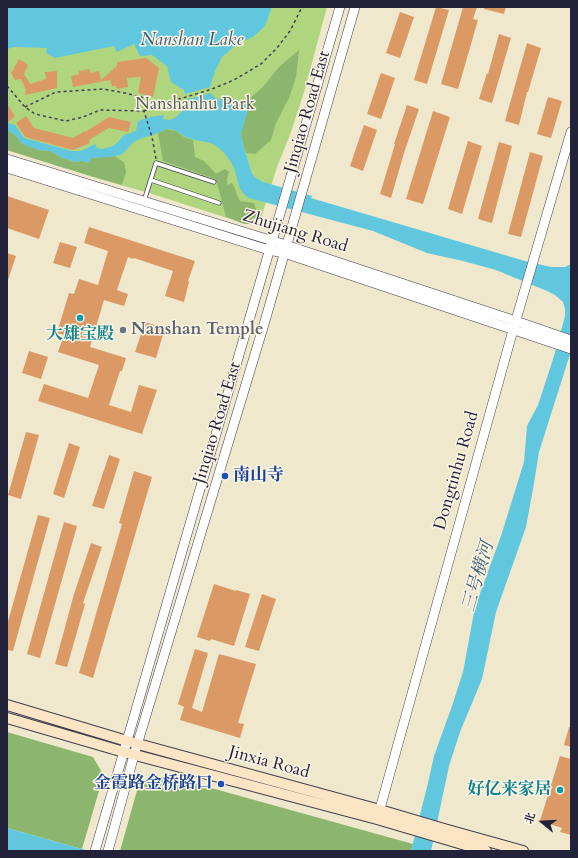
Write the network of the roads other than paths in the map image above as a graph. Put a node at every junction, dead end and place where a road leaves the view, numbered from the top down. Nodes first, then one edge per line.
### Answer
1 (340, 7) edge
2 (355, 7) edge
3 (571, 132) edge
4 (7, 159) edge
5 (7, 168) edge
6 (151, 180) junction
7 (214, 182) dead end
8 (219, 203) dead end
9 (142, 210) junction
10 (270, 246) junction
11 (285, 249) junction
12 (516, 320) junction
13 (513, 330) junction
14 (554, 338) junction
15 (571, 340) edge
16 (571, 349) edge
17 (7, 705) edge
18 (7, 718) edge
19 (127, 741) junction
20 (138, 744) junction
21 (124, 752) junction
22 (134, 755) junction
23 (378, 814) junction
24 (442, 834) junction
25 (96, 851) edge
26 (108, 851) edge
27 (486, 851) edge
28 (523, 851) edge

1 - 10 street, Jinqiao Road East
2 - 11 street, Jinqiao Road East
3 - 12 street, Dongtinhu Road
4 - 10 street, Zhujiang Road
5 - 9 street, Zhujiang Road
6 - 7 lane
6 - 8 lane
6 - 9 lane
9 - 10 street, Zhujiang Road
10 - 11 street, Zhujiang Road
10 - 19 street, Jinqiao Road East
11 - 12 street, Zhujiang Road
11 - 13 street, Zhujiang Road
11 - 20 street, Jinqiao Road East
12 - 13 street, Dongtinhu Road
12 - 14 street, Zhujiang Road
13 - 14 street, Zhujiang Road
13 - 23 street, Dongtinhu Road
14 - 15 street, Zhujiang Road
14 - 16 street, Zhujiang Road
17 - 19 main road, Jinxia Road
18 - 21 main road, Jinxia Road
19 - 20 main road, Jinxia Road
19 - 21 street, Jinqiao Road East
20 - 22 street, Jinqiao Road East
20 - 23 main road, Jinxia Road
21 - 22 main road, Jinxia Road
21 - 25 street, Jinqiao Road East
22 - 23 main road, Jinxia Road
22 - 26 street, Jinqiao Road East
23 - 24 main road, Jinxia Road
24 - 27 main road, Jinxia Road
24 - 28 main road, Jinxia Road

